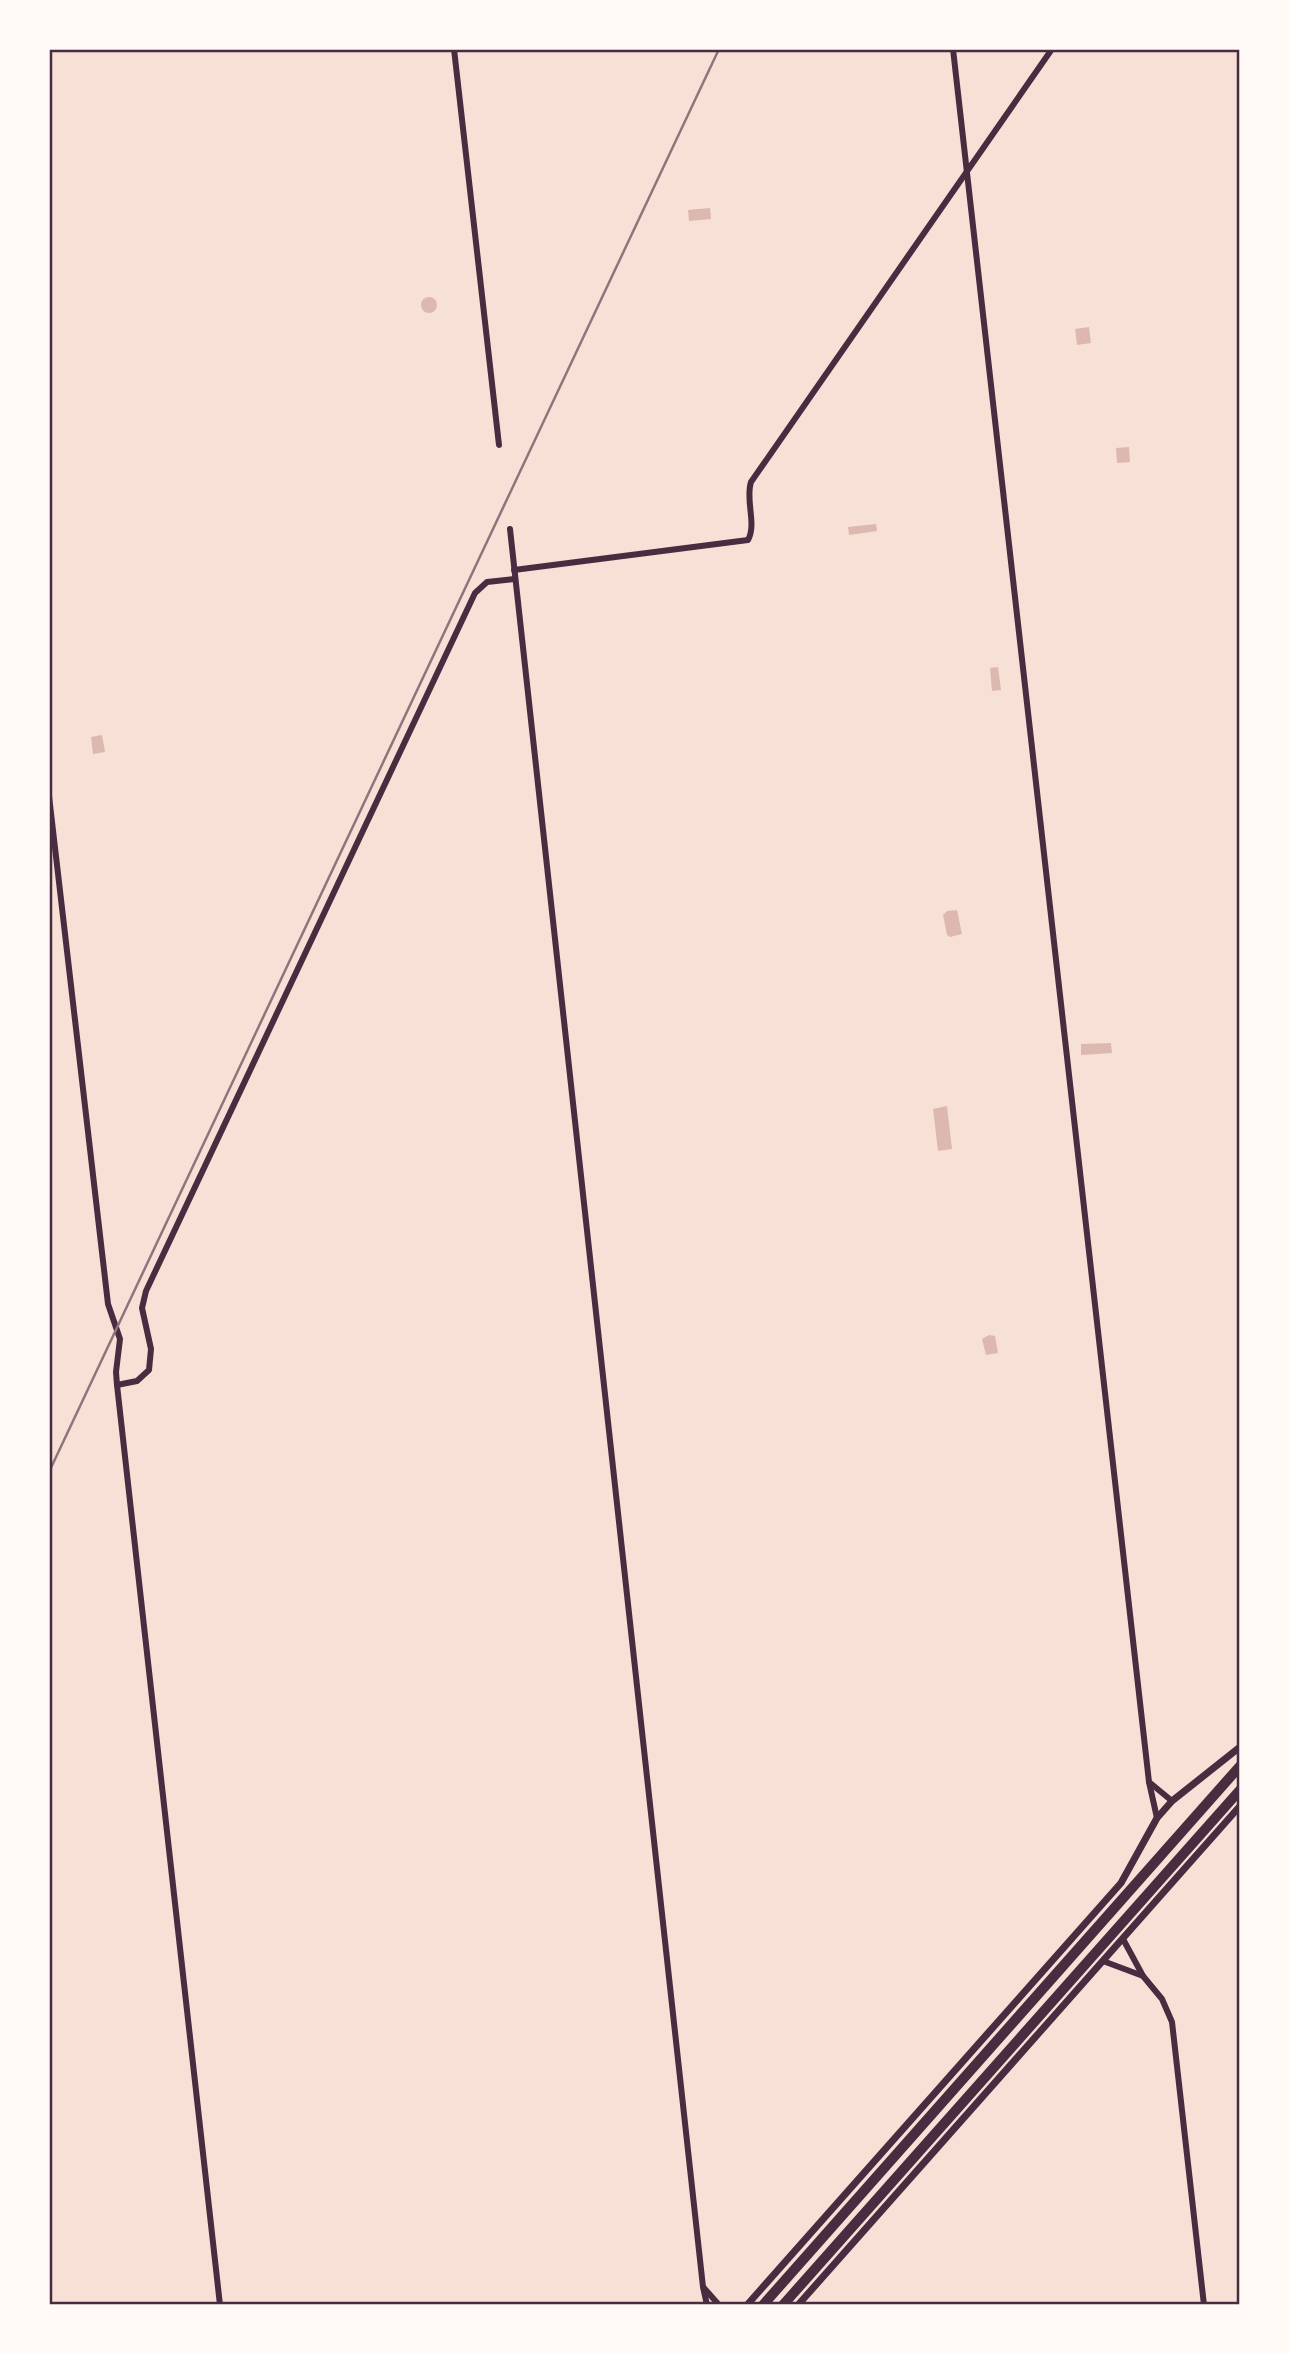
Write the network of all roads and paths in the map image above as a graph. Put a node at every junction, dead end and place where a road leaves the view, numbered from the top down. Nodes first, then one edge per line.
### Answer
1 (454, 49) edge
2 (953, 49) edge
3 (1052, 49) edge
4 (966, 171) junction
5 (499, 445) dead end
6 (510, 529) dead end
7 (514, 570) junction
8 (514, 579) junction
9 (49, 796) edge
10 (117, 1385) junction
11 (1240, 1747) edge
12 (1240, 1766) edge
13 (1149, 1782) junction
14 (1240, 1790) edge
15 (1172, 1801) junction
16 (1240, 1806) edge
17 (1157, 1818) junction
18 (1123, 1939) junction
19 (1103, 1961) junction
20 (1143, 1976) junction
21 (703, 2287) junction
22 (220, 2305) edge
23 (707, 2305) edge
24 (719, 2305) edge
25 (747, 2305) edge
26 (762, 2305) edge
27 (783, 2305) edge
28 (798, 2305) edge
29 (1204, 2305) edge

1 - 5 street
2 - 4 street
3 - 4 street
4 - 7 street
4 - 13 street
6 - 7 street
7 - 8 street
8 - 10 street
8 - 21 street
9 - 10 street
10 - 22 street
11 - 15 street
12 - 26 highway
13 - 15 street
13 - 17 street
14 - 27 highway
15 - 17 street
16 - 18 street
17 - 25 street
18 - 19 street
18 - 20 street
19 - 20 street
19 - 28 street
20 - 29 street
21 - 23 street
21 - 24 street

